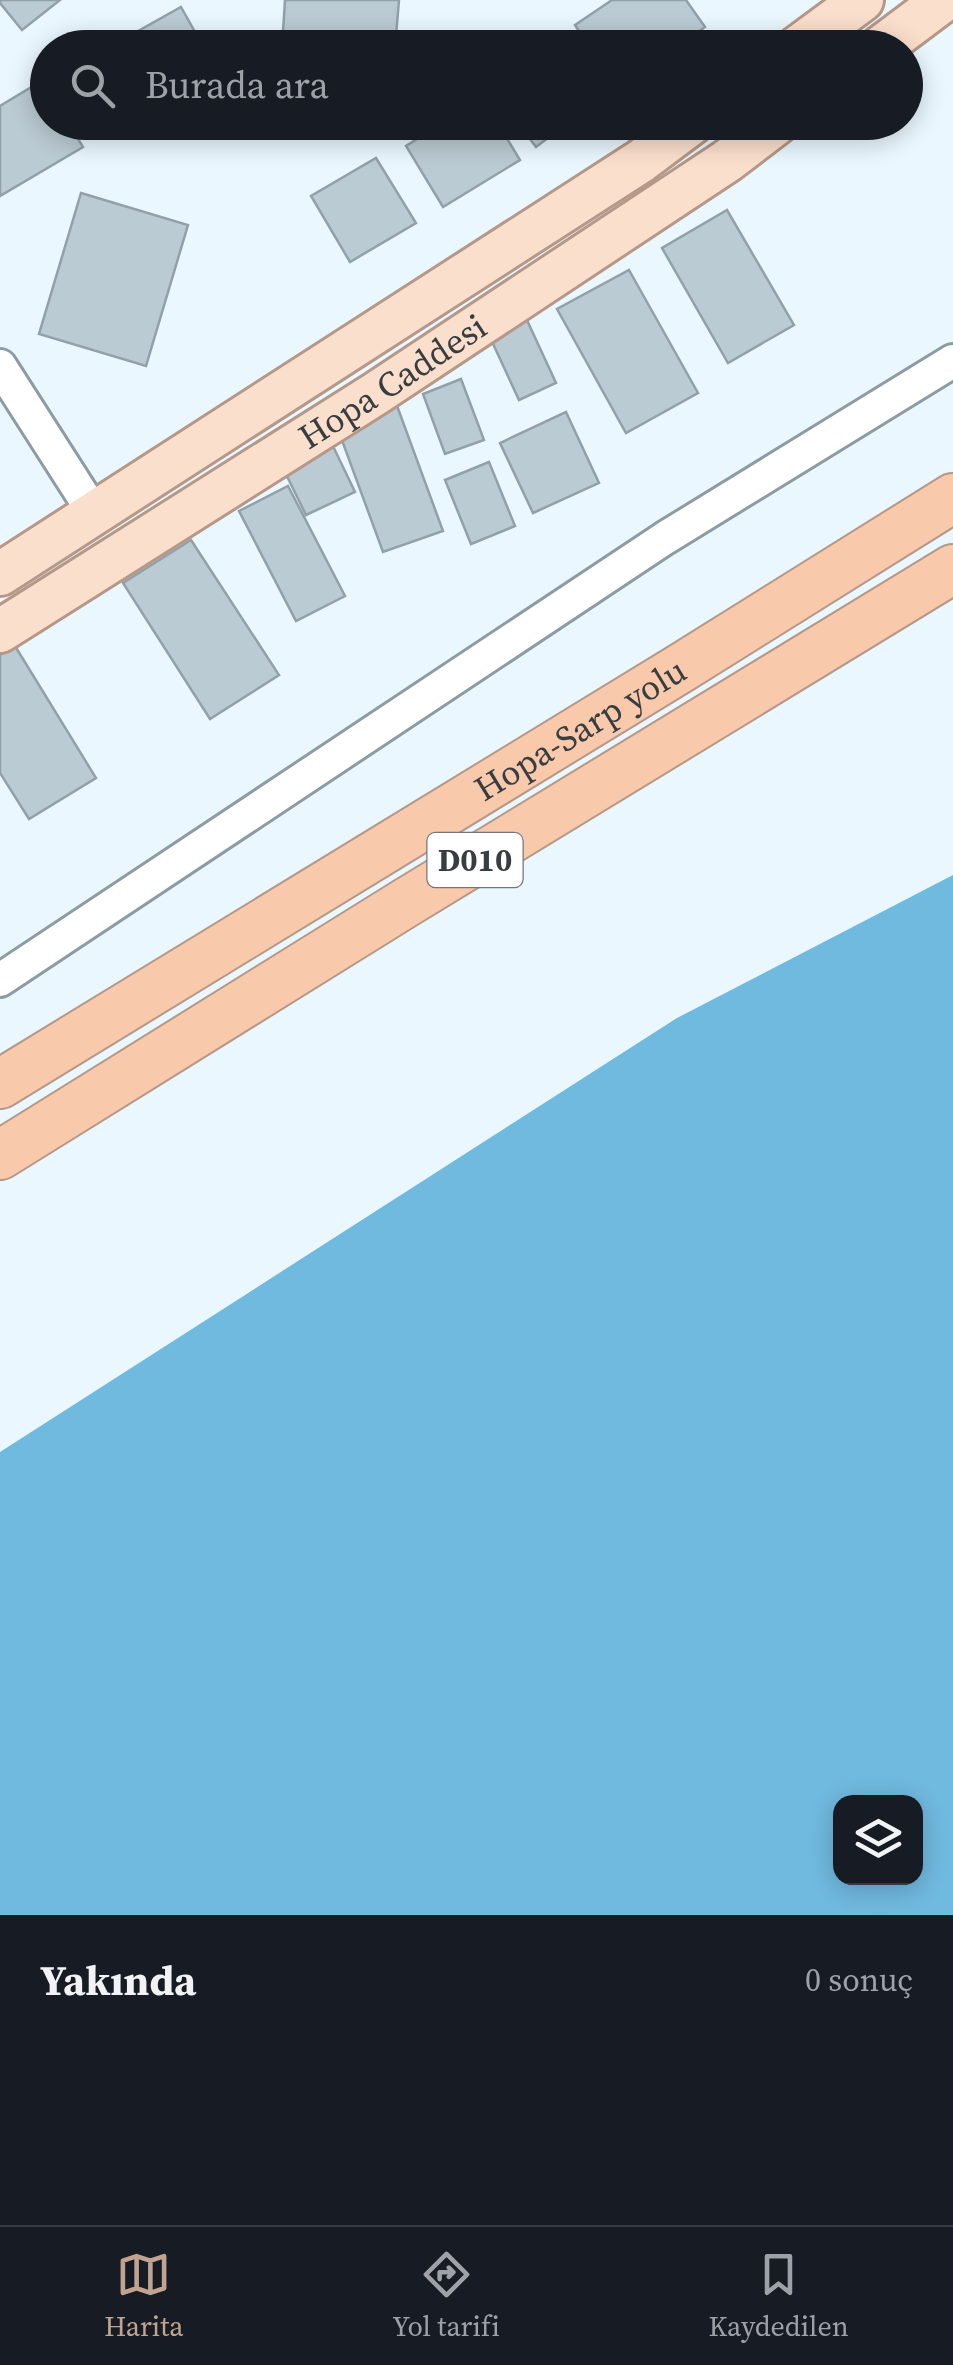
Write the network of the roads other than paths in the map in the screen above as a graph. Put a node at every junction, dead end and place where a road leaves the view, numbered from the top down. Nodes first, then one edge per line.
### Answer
1 (862, 0) edge
2 (944, 0) edge
3 (821, 30) edge
4 (904, 30) edge
5 (669, 140) edge
6 (754, 140) edge
7 (953, 361) edge
8 (0, 366) edge
9 (953, 498) edge
10 (94, 513) junction
11 (953, 569) edge
12 (0, 574) edge
13 (0, 632) edge
14 (0, 980) edge
15 (0, 1084) edge
16 (0, 1155) edge

1 - 3 main road
2 - 4 main road
5 - 10 main road, Hopa Caddesi
6 - 13 main road, Hopa Caddesi
7 - 14 street
8 - 10 street
9 - 15 highway, Hopa-Sarp yolu
10 - 12 main road, Hopa Caddesi
11 - 16 highway, D010

